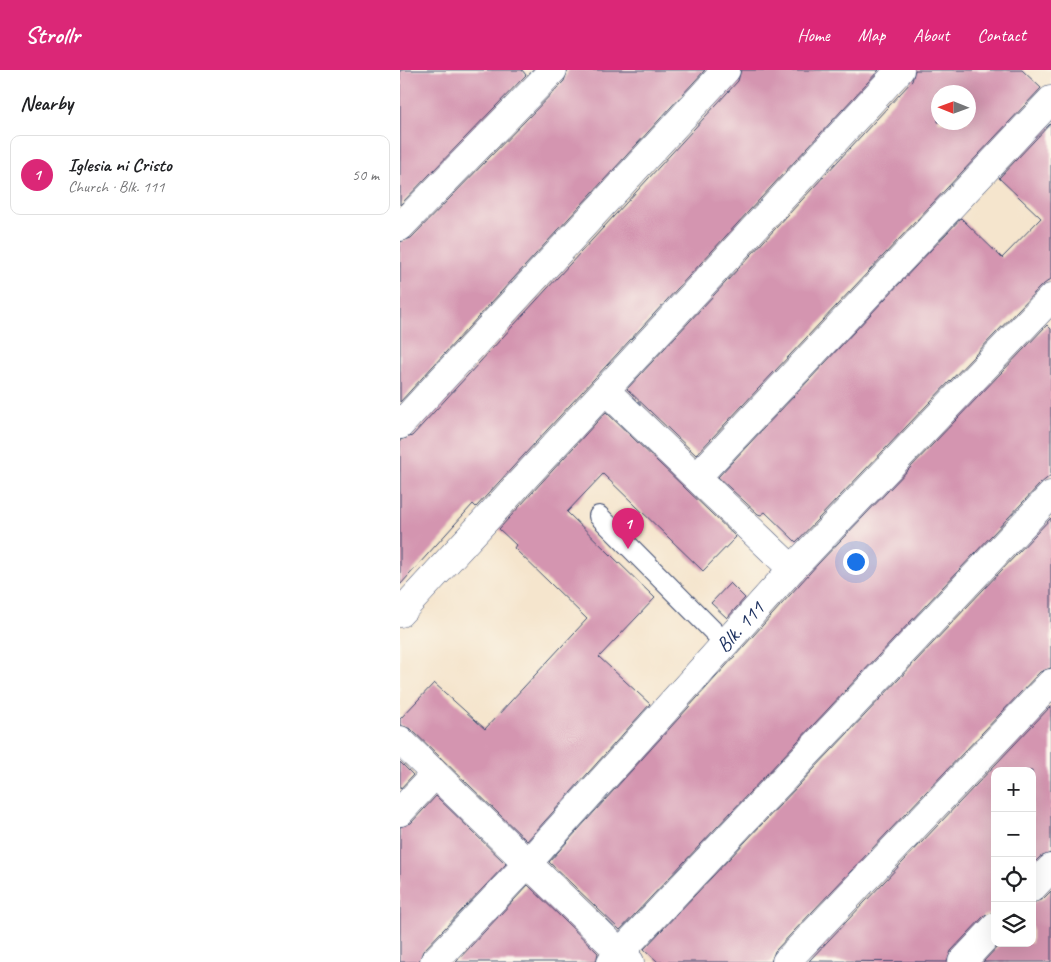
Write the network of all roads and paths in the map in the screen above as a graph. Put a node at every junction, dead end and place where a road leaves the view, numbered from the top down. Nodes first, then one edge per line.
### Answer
1 (553, 70) edge
2 (726, 70) edge
3 (900, 70) edge
4 (1051, 100) edge
5 (400, 227) edge
6 (1051, 298) edge
7 (605, 390) junction
8 (400, 425) edge
9 (697, 477) junction
10 (1051, 495) edge
11 (599, 516) dead end
12 (792, 569) junction
13 (400, 613) edge
14 (725, 643) junction
15 (1051, 683) edge
16 (400, 740) edge
17 (435, 774) junction
18 (400, 812) edge
19 (527, 864) junction
20 (1051, 868) edge
21 (1036, 884) edge
22 (991, 931) edge
23 (621, 959) edge
24 (434, 962) edge
25 (786, 962) edge
26 (962, 962) edge

1 - 5 street
2 - 8 street
3 - 7 street
4 - 9 street
6 - 12 street, Blk. 111
7 - 9 street
7 - 13 street
9 - 12 street
10 - 23 street
11 - 14 lane
12 - 14 street, Blk. 111
14 - 19 street, Blk. 111
15 - 25 street
16 - 17 street
17 - 18 street
17 - 19 street
19 - 23 street
19 - 24 street, Blk. 111
20 - 21 street
22 - 26 street

